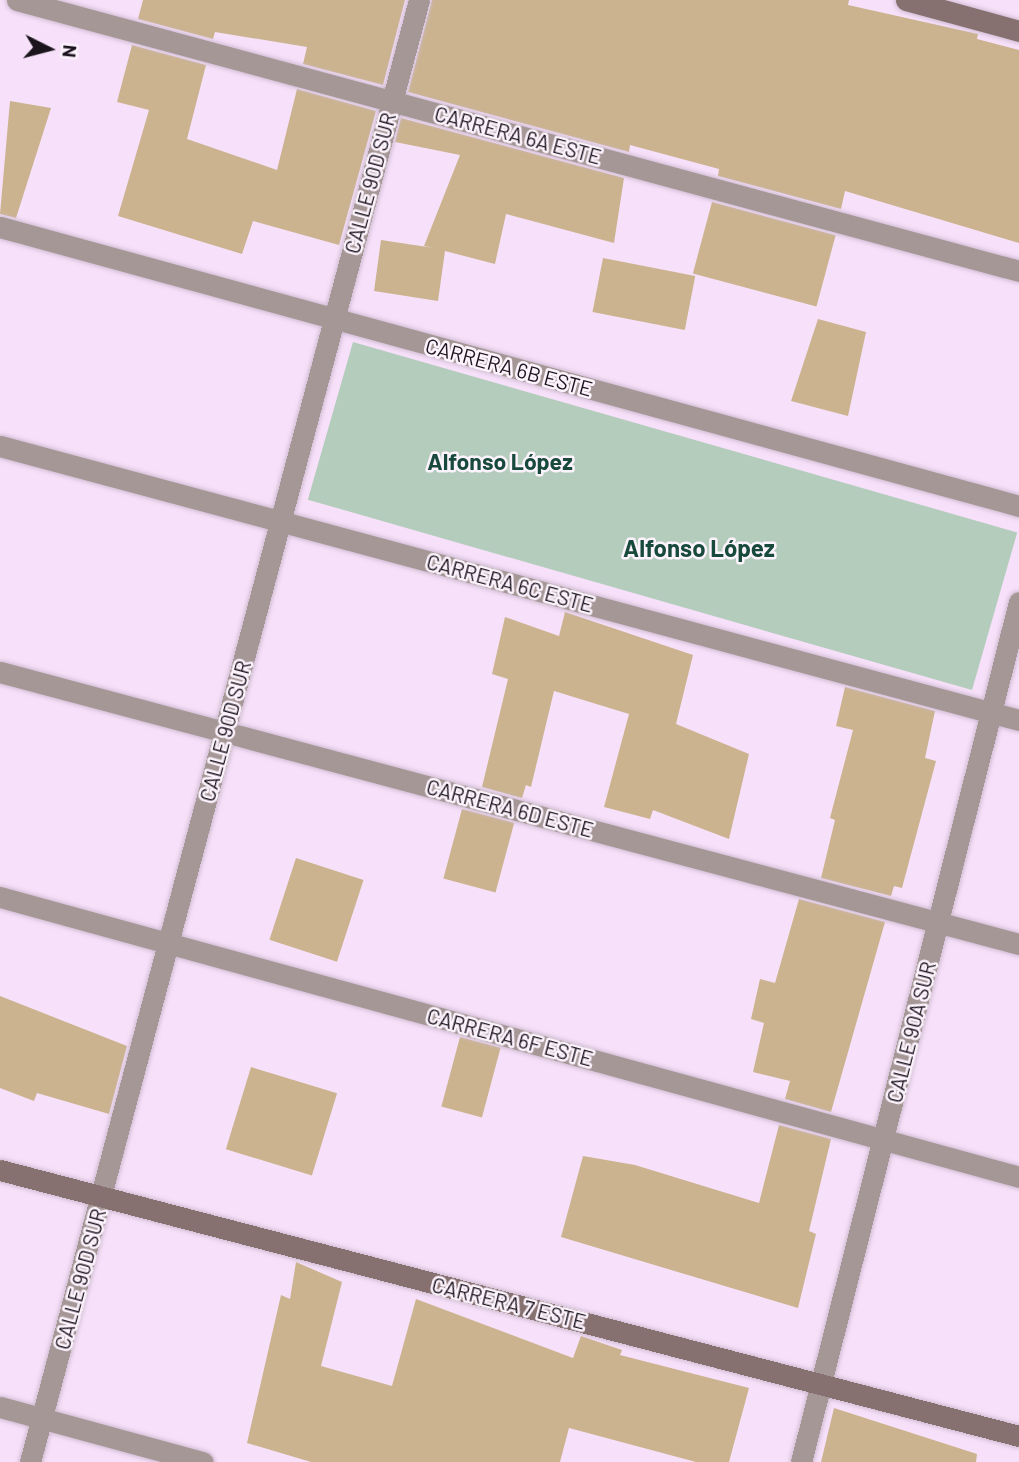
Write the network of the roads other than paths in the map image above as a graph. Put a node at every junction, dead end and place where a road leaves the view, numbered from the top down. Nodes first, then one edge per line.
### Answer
1 (18, 0) edge
2 (419, 0) edge
3 (906, 0) edge
4 (1019, 31) edge
5 (392, 101) junction
6 (0, 227) edge
7 (1019, 271) edge
8 (334, 319) junction
9 (0, 446) edge
10 (1019, 506) edge
11 (281, 521) junction
12 (1019, 603) edge
13 (0, 672) edge
14 (991, 713) junction
15 (1019, 720) edge
16 (225, 732) junction
17 (0, 897) edge
18 (939, 922) junction
19 (169, 944) junction
20 (1019, 944) edge
21 (883, 1140) junction
22 (0, 1170) edge
23 (1019, 1177) edge
24 (102, 1198) junction
25 (822, 1384) junction
26 (0, 1407) edge
27 (42, 1418) junction
28 (1019, 1436) edge
29 (30, 1462) edge
30 (203, 1462) edge
31 (801, 1462) edge

1 - 5 street, CARRERA 6A ESTE
2 - 5 street, CALLE 90D SUR
3 - 4 street
5 - 7 street, CARRERA 6A ESTE
5 - 8 street, CALLE 90D SUR
6 - 8 street, CARRERA 6B ESTE
8 - 10 street, CARRERA 6B ESTE
8 - 11 street, CALLE 90D SUR
9 - 11 street, CARRERA 6C ESTE
11 - 14 street, CARRERA 6C ESTE
11 - 16 street, CALLE 90D SUR
12 - 14 street, CALLE 90A SUR
13 - 16 street, CARRERA 6D ESTE
14 - 15 street, CARRERA 6C ESTE
14 - 18 street, CALLE 90A SUR
16 - 18 street, CARRERA 6D ESTE
16 - 19 street, CALLE 90D SUR
17 - 19 street, CARRERA 6F ESTE
18 - 20 street, CARRERA 6D ESTE
18 - 21 street, CALLE 90A SUR
19 - 21 street, CARRERA 6F ESTE
19 - 24 street, CALLE 90D SUR
21 - 23 street, CARRERA 6F ESTE
21 - 25 street, CALLE 90A SUR
22 - 24 street, CARRERA 7 ESTE
24 - 25 street, CARRERA 7 ESTE
24 - 27 street, CALLE 90D SUR
25 - 28 street, CARRERA 7 ESTE
25 - 31 street, CALLE 90A SUR
26 - 27 street
27 - 29 street, CALLE 90D SUR
27 - 30 street

